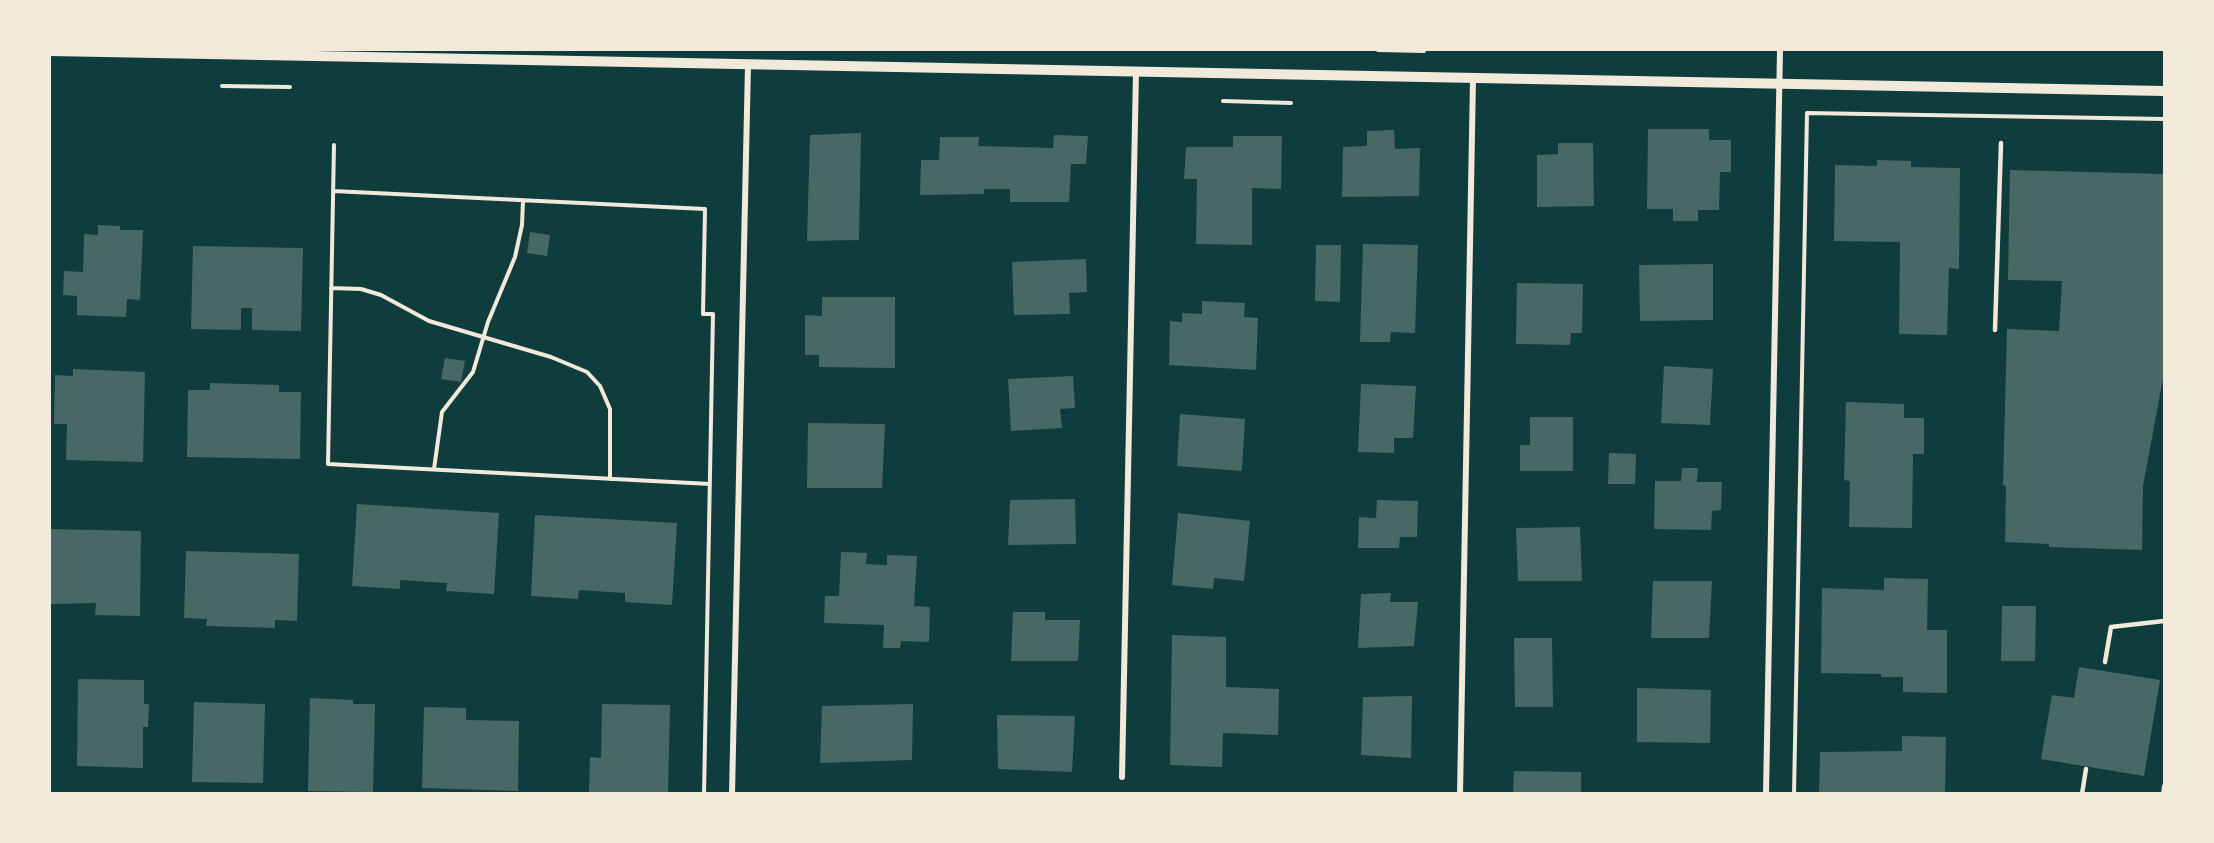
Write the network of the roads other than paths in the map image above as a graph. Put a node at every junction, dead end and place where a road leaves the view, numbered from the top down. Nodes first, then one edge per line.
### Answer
1 (1780, 50) edge
2 (50, 51) edge
3 (748, 65) junction
4 (1136, 72) junction
5 (1473, 79) junction
6 (1779, 85) junction
7 (2164, 92) edge
8 (2001, 143) dead end
9 (1995, 330) dead end
10 (2164, 621) edge
11 (2105, 662) dead end
12 (2086, 769) dead end
13 (1122, 777) dead end
14 (732, 794) edge
15 (1460, 794) edge
16 (1766, 794) edge
17 (2082, 794) edge

1 - 6 street
2 - 3 street
3 - 4 street
3 - 14 street
4 - 5 street
4 - 13 street
5 - 6 street
5 - 15 street
6 - 7 street
6 - 16 street
8 - 9 lane
10 - 11 lane
12 - 17 lane

